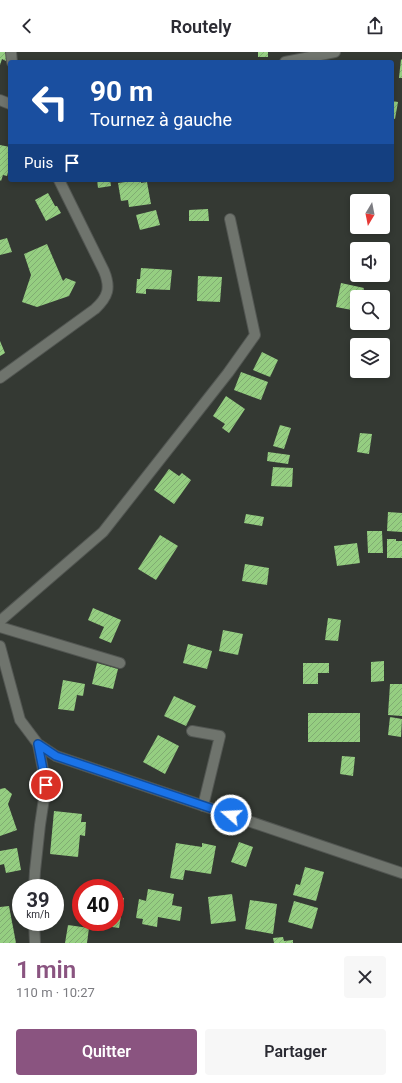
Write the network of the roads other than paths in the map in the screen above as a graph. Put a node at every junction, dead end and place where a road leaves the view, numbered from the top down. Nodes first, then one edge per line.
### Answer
1 (334, 52) edge
2 (295, 60) edge
3 (60, 182) edge
4 (230, 219) dead end
5 (0, 378) edge
6 (0, 621) edge
7 (0, 627) edge
8 (0, 646) edge
9 (120, 663) dead end
10 (192, 731) dead end
11 (38, 744) junction
12 (203, 806) junction
13 (402, 873) edge
14 (35, 879) edge
15 (34, 931) edge
16 (35, 943) edge

1 - 2 street
3 - 5 street
4 - 6 street
7 - 9 street
8 - 11 street
10 - 12 street
11 - 12 street
11 - 14 street
12 - 13 street
15 - 16 street

